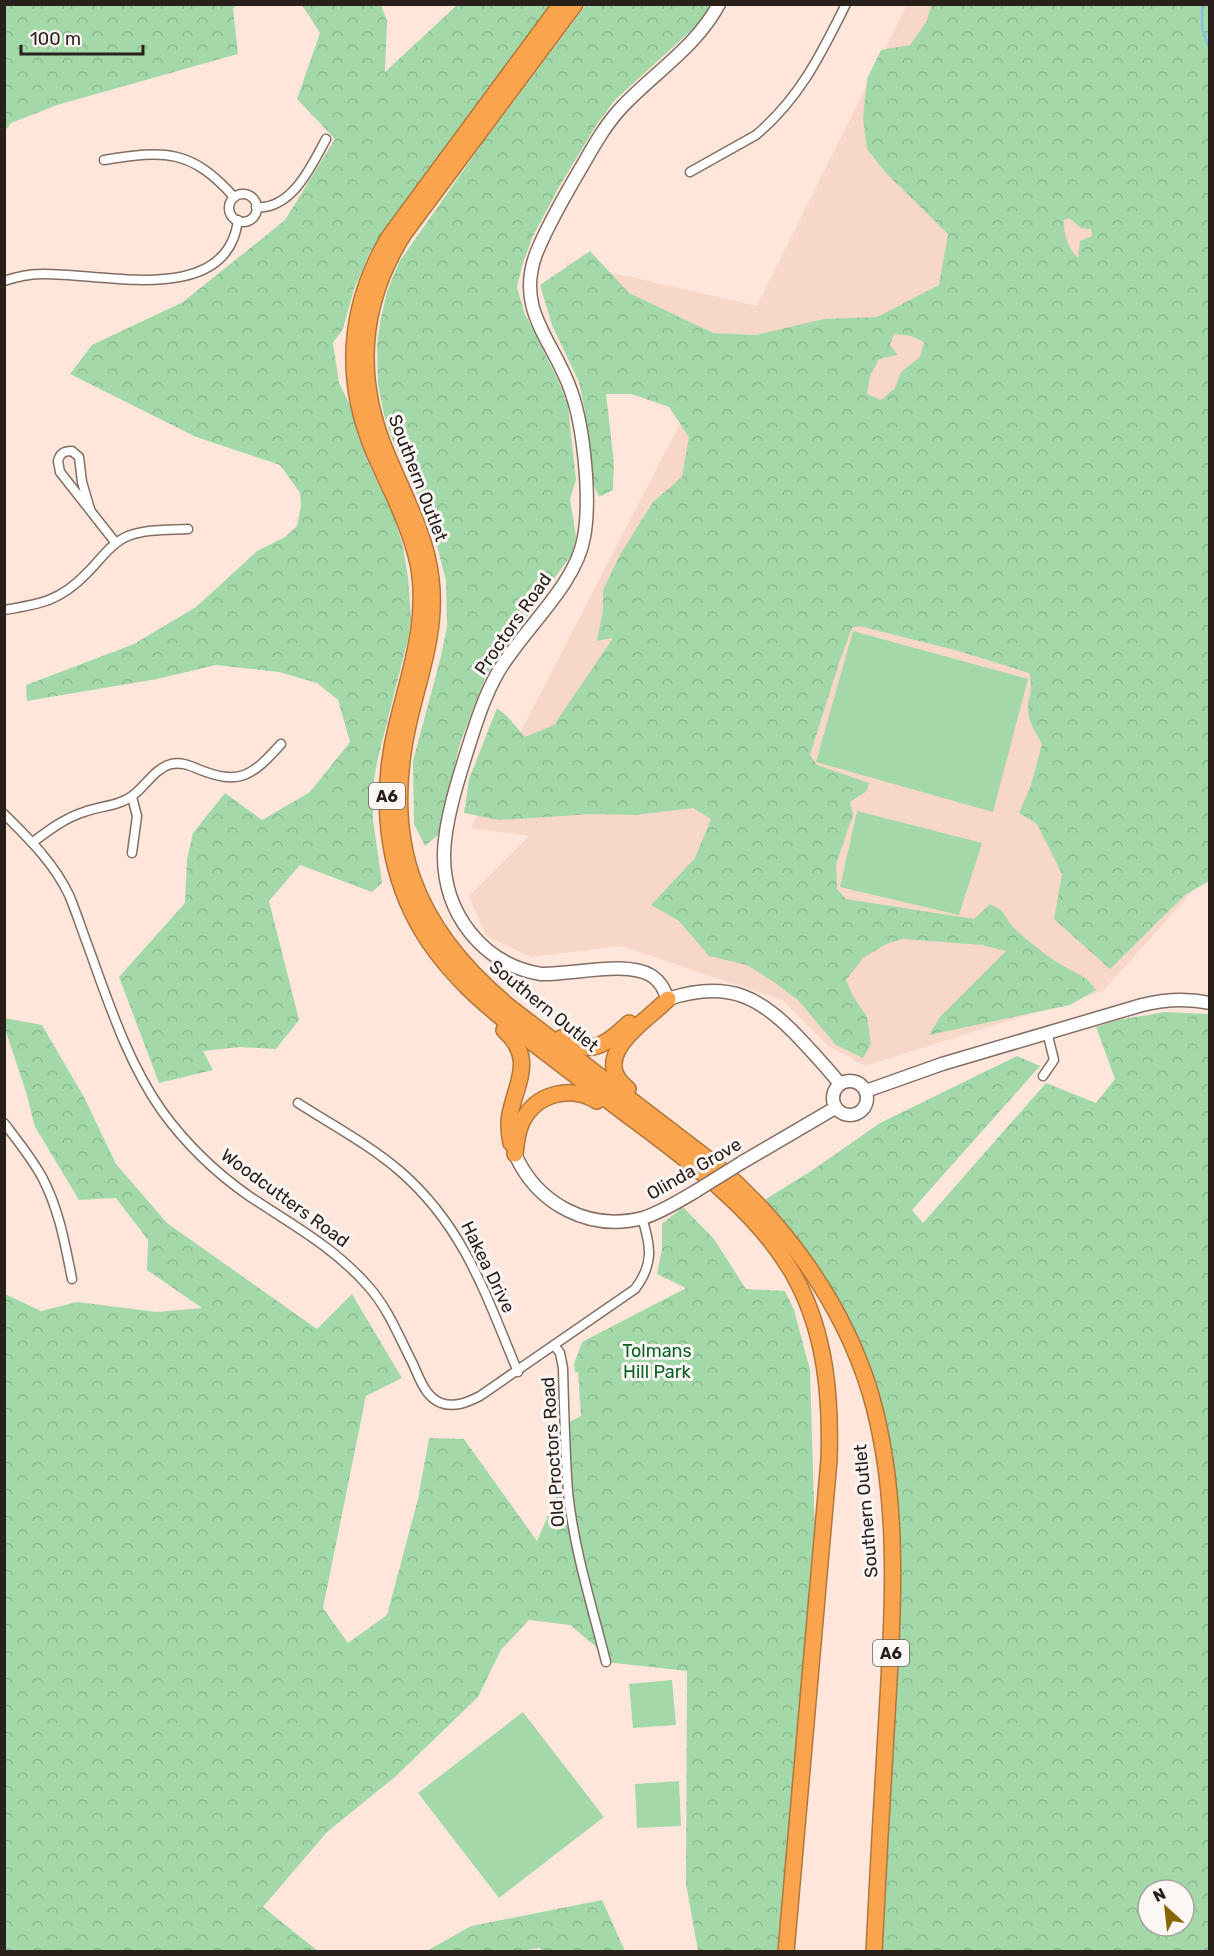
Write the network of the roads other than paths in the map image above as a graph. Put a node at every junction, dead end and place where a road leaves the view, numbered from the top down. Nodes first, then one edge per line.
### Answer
1 (561, 4) edge
2 (575, 4) edge
3 (719, 4) edge
4 (846, 4) edge
5 (326, 139) dead end
6 (104, 160) dead end
7 (690, 172) dead end
8 (234, 197) junction
9 (256, 207) junction
10 (238, 220) junction
11 (4, 281) edge
12 (90, 509) junction
13 (188, 529) dead end
14 (116, 542) junction
15 (4, 610) edge
16 (281, 744) dead end
17 (132, 797) junction
18 (4, 814) edge
19 (33, 842) junction
20 (132, 853) dead end
21 (460, 958) junction
22 (456, 977) junction
23 (668, 999) junction
24 (1209, 1003) edge
25 (1047, 1032) junction
26 (1043, 1076) dead end
27 (840, 1084) junction
28 (866, 1091) junction
29 (298, 1103) dead end
30 (835, 1108) junction
31 (4, 1123) edge
32 (515, 1154) junction
33 (642, 1218) junction
34 (782, 1233) junction
35 (72, 1279) dead end
36 (554, 1345) junction
37 (518, 1371) junction
38 (826, 1488) junction
39 (606, 1662) dead end
40 (786, 1952) edge
41 (873, 1952) edge

1 - 22 highway, Southern Outlet / A6
2 - 21 highway, Southern Outlet / A6
3 - 23 street, Proctors Road
4 - 7 street
5 - 9 street
6 - 8 street
8 - 9 street
8 - 10 street
9 - 10 street
10 - 11 street
12 - 12 street
12 - 14 street
13 - 14 street
14 - 15 street
16 - 17 street
17 - 19 street
17 - 20 street
18 - 19 street, Woodcutters Road
19 - 37 street, Woodcutters Road
21 - 23 highway
21 - 34 highway, Southern Outlet / A6
22 - 32 highway
22 - 38 highway, Southern Outlet / A6
23 - 27 street
23 - 34 highway
24 - 25 street
25 - 26 street
25 - 28 street
27 - 28 street
27 - 30 street
28 - 30 street
29 - 37 street, Hakea Drive
30 - 33 street, Olinda Grove, bridge
31 - 35 street
32 - 33 street, Olinda Grove
32 - 38 highway
33 - 36 street, Woodcutters Road
34 - 41 highway, Southern Outlet / A6
36 - 37 street, Woodcutters Road
36 - 39 street, Old Proctors Road
38 - 40 highway, Southern Outlet / A6

